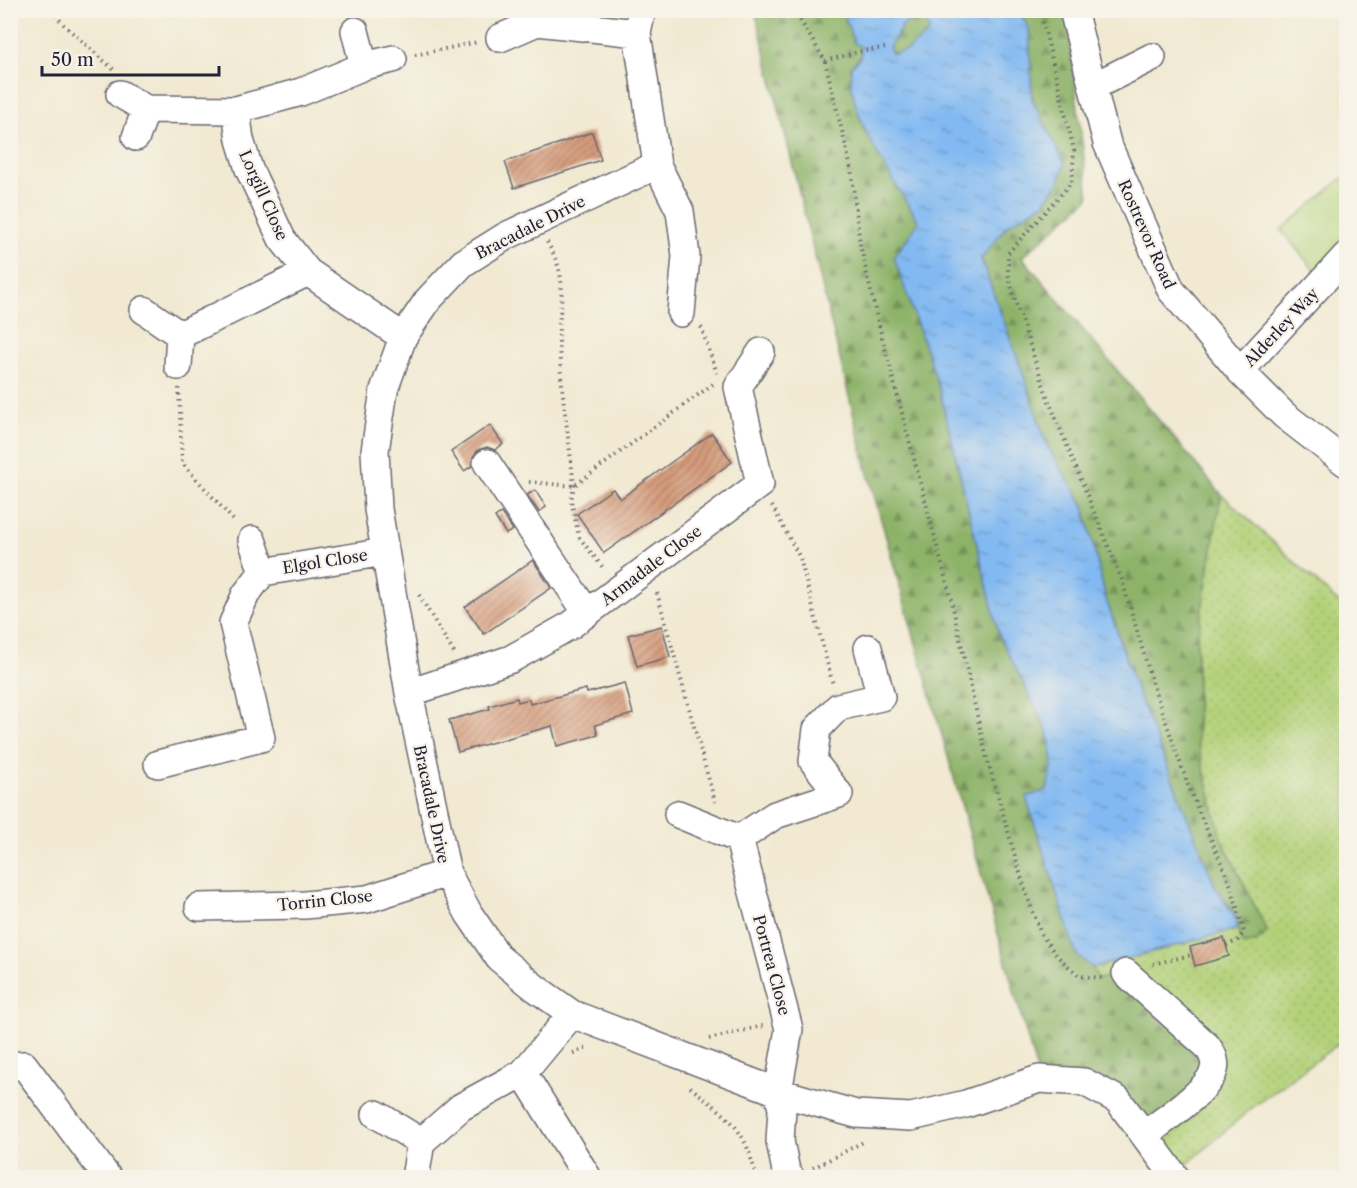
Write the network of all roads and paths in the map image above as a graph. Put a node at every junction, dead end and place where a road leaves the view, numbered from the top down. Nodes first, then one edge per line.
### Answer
1 (52, 10) edge
2 (795, 10) edge
3 (1040, 10) edge
4 (1073, 10) edge
5 (639, 22) edge
6 (355, 32) dead end
7 (500, 38) joint
8 (889, 47) dead end
9 (1152, 57) dead end
10 (393, 59) joint
11 (825, 61) junction
12 (364, 66) junction
13 (1094, 86) junction
14 (120, 94) joint
15 (146, 109) junction
16 (236, 111) junction
17 (136, 137) dead end
18 (657, 165) junction
19 (535, 223) junction
20 (1347, 256) edge
21 (308, 272) junction
22 (144, 310) dead end
23 (681, 313) dead end
24 (180, 335) junction
25 (403, 337) junction
26 (761, 352) dead end
27 (178, 366) joint
28 (1240, 371) junction
29 (719, 380) dead end
30 (1347, 463) edge
31 (493, 471) joint
32 (760, 484) junction
33 (574, 486) junction
34 (252, 540) joint
35 (385, 552) junction
36 (649, 566) junction
37 (263, 572) junction
38 (413, 586) dead end
39 (618, 589) junction
40 (587, 613) junction
41 (868, 648) dead end
42 (467, 674) junction
43 (409, 693) junction
44 (838, 707) junction
45 (158, 764) dead end
46 (678, 814) dead end
47 (731, 836) junction
48 (447, 873) junction
49 (199, 907) dead end
50 (1226, 946) dead end
51 (1192, 955) dead end
52 (1126, 973) junction
53 (572, 1014) junction
54 (787, 1021) junction
55 (593, 1046) dead end
56 (665, 1049) junction
57 (10, 1066) edge
58 (526, 1069) junction
59 (686, 1084) dead end
60 (778, 1092) junction
61 (376, 1114) dead end
62 (1145, 1135) junction
63 (869, 1139) dead end
64 (421, 1142) junction
65 (798, 1175) edge
66 (108, 1178) edge
67 (415, 1178) edge
68 (588, 1178) edge
69 (756, 1178) edge
70 (1176, 1178) edge

1 - 14 path
2 - 11 path
3 - 50 path
4 - 13 street, Rostrevor Road
5 - 7 street
5 - 18 street
6 - 12 street
7 - 10 path
8 - 11 path
9 - 13 street
10 - 12 street
11 - 52 path
12 - 16 street
13 - 28 street, Rostrevor Road
14 - 15 street
15 - 16 street
15 - 17 street
16 - 21 street, Lorgill Close
18 - 19 street, Bracadale Drive
18 - 23 street
19 - 25 street, Bracadale Drive
19 - 33 path
20 - 28 street, Alderley Way
21 - 24 street
21 - 25 street, Lorgill Close
22 - 24 street
24 - 27 street
25 - 35 street, Bracadale Drive
26 - 32 street
27 - 34 path
28 - 30 street, Rostrevor Road
29 - 33 path
31 - 33 path
31 - 40 street
32 - 36 street, Armadale Close
32 - 44 path
33 - 39 path
34 - 37 street, Elgol Close
35 - 37 street, Elgol Close
35 - 43 street, Bracadale Drive
36 - 39 street, Armadale Close
36 - 47 path
37 - 45 street
38 - 42 path
39 - 40 street, Armadale Close
40 - 42 street, Armadale Close
41 - 44 street
42 - 43 street, Armadale Close
43 - 48 street, Bracadale Drive
44 - 47 street
46 - 47 street
47 - 54 street, Portrea Close
48 - 49 street, Torrin Close
48 - 53 street, Bracadale Drive
51 - 52 path
52 - 62 street
53 - 56 street, Bracadale Drive
53 - 58 street
54 - 56 path
54 - 60 street, Portrea Close
55 - 58 path
56 - 60 street, Bracadale Drive
57 - 66 street
58 - 64 street
58 - 68 street
59 - 69 path
60 - 62 street, Bracadale Drive
60 - 65 street, Portrea Close
61 - 64 street
62 - 70 street, Bracadale Drive
63 - 65 path
64 - 67 street

